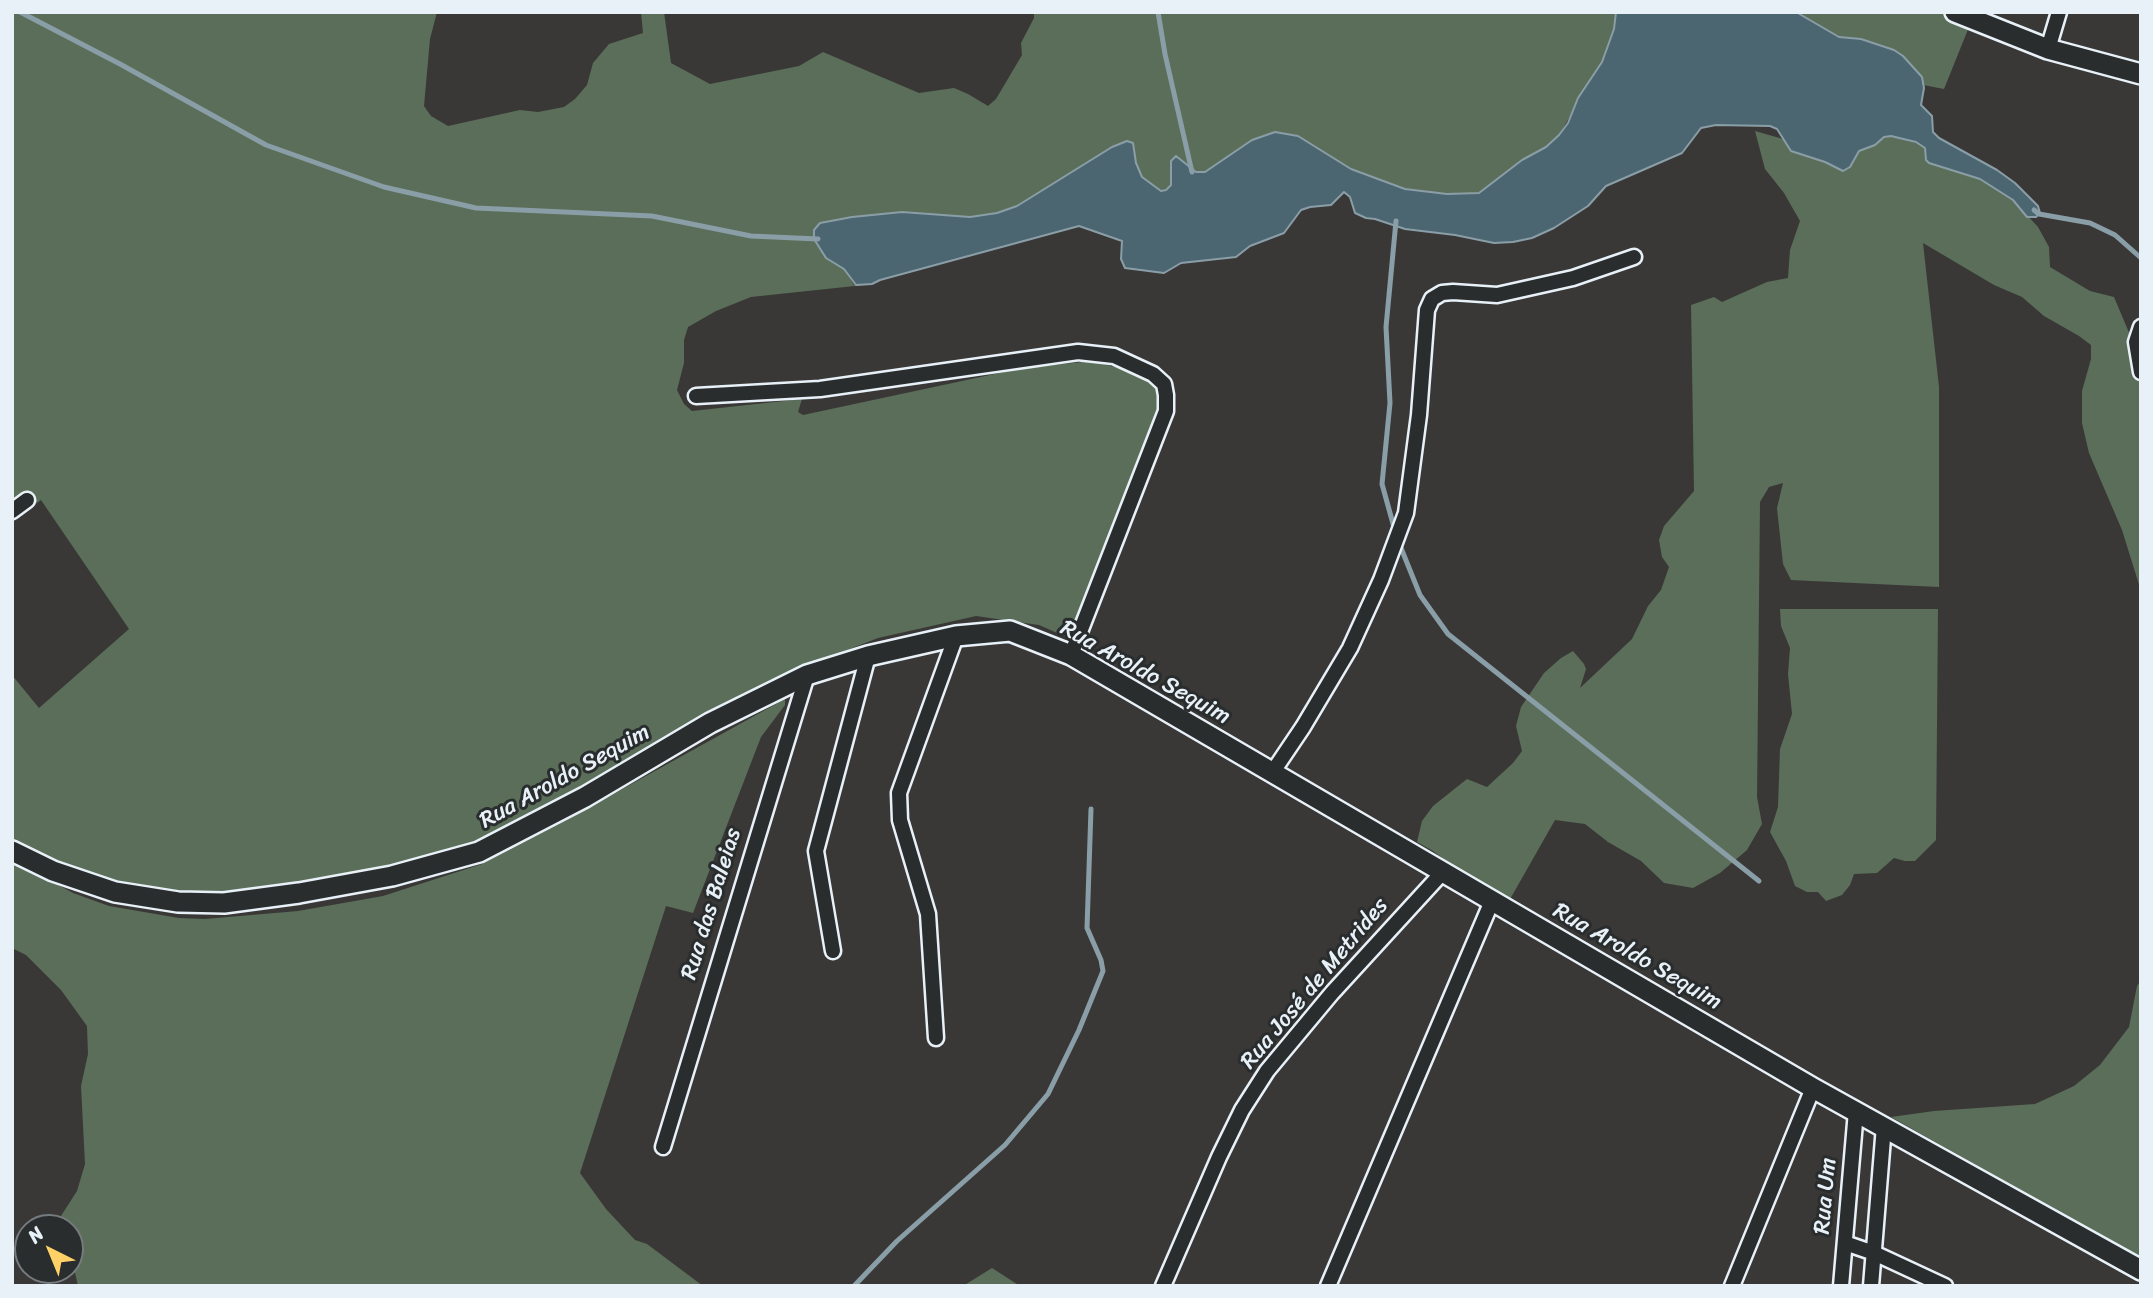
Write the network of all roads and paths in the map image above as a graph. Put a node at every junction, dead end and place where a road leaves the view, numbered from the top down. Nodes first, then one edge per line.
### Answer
1 (1955, 12) edge
2 (2059, 12) edge
3 (2048, 49) junction
4 (2141, 74) edge
5 (1634, 257) dead end
6 (2141, 327) edge
7 (2140, 370) edge
8 (696, 396) dead end
9 (27, 500) dead end
10 (12, 511) edge
11 (957, 636) junction
12 (868, 656) junction
13 (1071, 656) junction
14 (807, 674) junction
15 (1272, 773) junction
16 (12, 851) edge
17 (1443, 873) junction
18 (1492, 901) junction
19 (833, 951) dead end
20 (936, 1038) dead end
21 (1813, 1088) junction
22 (1856, 1111) junction
23 (1884, 1126) junction
24 (663, 1147) dead end
25 (1845, 1243) junction
26 (1874, 1253) junction
27 (2141, 1270) edge
28 (1163, 1286) edge
29 (1328, 1286) edge
30 (1732, 1286) edge
31 (1841, 1286) edge
32 (1871, 1286) edge
33 (1945, 1286) edge

1 - 3 street
2 - 3 street
3 - 4 street
5 - 15 street
6 - 7 street
8 - 13 street
9 - 10 street
11 - 12 street, Rua Aroldo Sequim
11 - 13 street, Rua Aroldo Sequim
11 - 20 street
12 - 14 street, Rua Aroldo Sequim
12 - 19 street
13 - 15 street, Rua Aroldo Sequim
14 - 16 street, Rua Aroldo Sequim
14 - 24 street, Rua das Baleias
15 - 17 street, Rua Aroldo Sequim
17 - 18 street, Rua Aroldo Sequim
17 - 28 street, Rua José de Metrides
18 - 21 street, Rua Aroldo Sequim
18 - 29 street
21 - 22 street, Rua Aroldo Sequim
21 - 30 street
22 - 23 street, Rua Aroldo Sequim
22 - 25 street, Rua Um
23 - 26 street
23 - 27 street, Rua Aroldo Sequim
25 - 26 street
25 - 31 street, Rua Um
26 - 32 street
26 - 33 street

